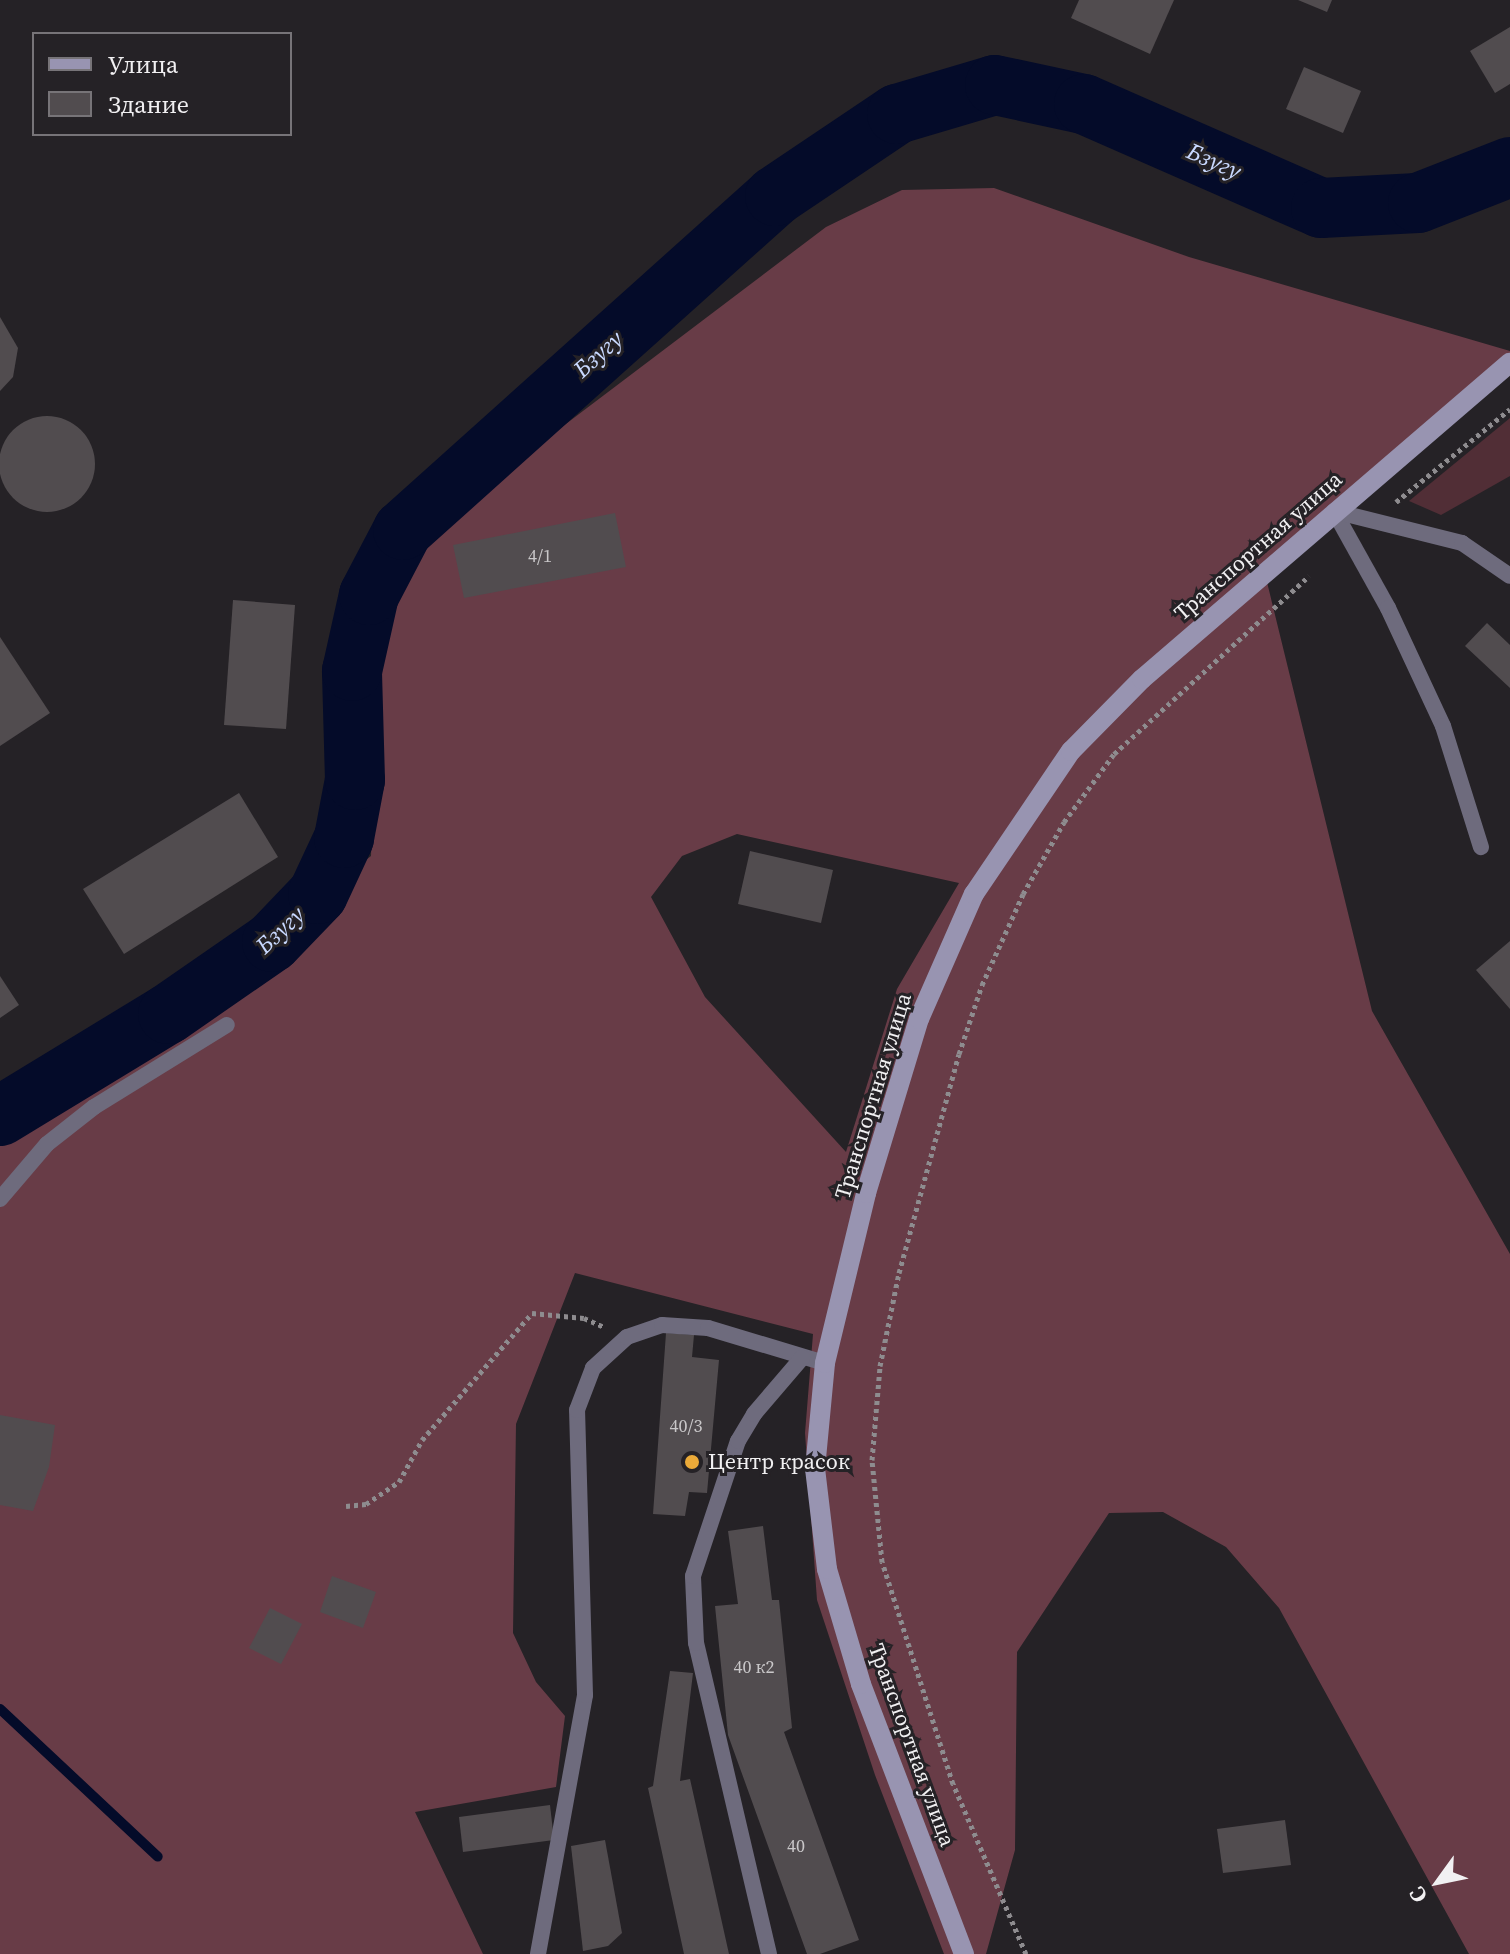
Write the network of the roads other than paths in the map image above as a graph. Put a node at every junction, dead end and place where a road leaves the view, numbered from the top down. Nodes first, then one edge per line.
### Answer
1 (1510, 363) edge
2 (1334, 511) junction
3 (1510, 576) edge
4 (1481, 847) dead end
5 (227, 1025) dead end
6 (0, 1199) edge
7 (802, 1358) junction
8 (825, 1363) junction
9 (538, 1954) edge
10 (769, 1954) edge
11 (964, 1954) edge

1 - 2 main road, Транспортная улица
2 - 3 lane
2 - 4 lane
2 - 8 main road, Транспортная улица
5 - 6 lane
7 - 8 lane
7 - 9 lane
7 - 10 lane
8 - 11 main road, Транспортная улица

